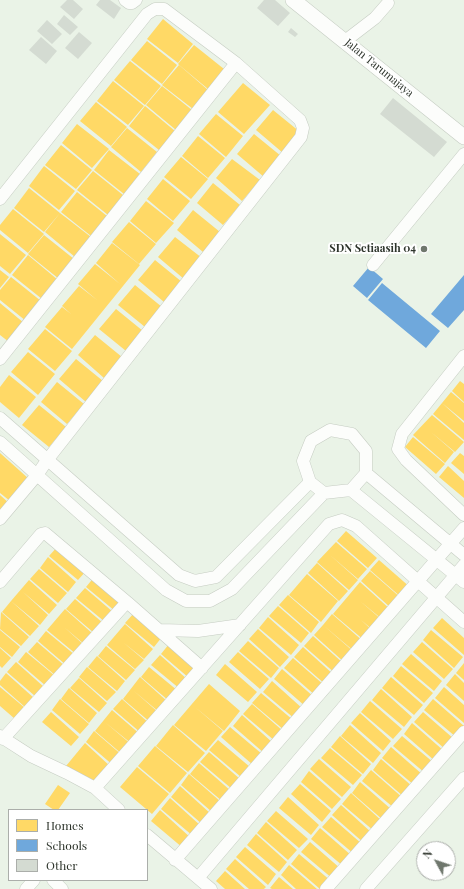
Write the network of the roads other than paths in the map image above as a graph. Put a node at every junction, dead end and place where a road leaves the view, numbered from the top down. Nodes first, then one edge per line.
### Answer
1 (125, 0) edge
2 (136, 0) edge
3 (297, 1) edge
4 (388, 3) dead end
5 (347, 40) junction
6 (236, 63) junction
7 (464, 137) edge
8 (464, 154) edge
9 (0, 199) edge
10 (372, 265) dead end
11 (464, 356) edge
12 (0, 358) edge
13 (0, 418) edge
14 (0, 442) edge
15 (48, 459) junction
16 (366, 473) junction
17 (37, 474) junction
18 (310, 482) junction
19 (351, 490) junction
20 (324, 493) junction
21 (464, 515) edge
22 (0, 519) edge
23 (464, 528) edge
24 (450, 544) junction
25 (464, 555) edge
26 (437, 559) junction
27 (464, 565) edge
28 (460, 578) edge
29 (418, 581) junction
30 (0, 582) edge
31 (436, 597) junction
32 (127, 602) junction
33 (464, 622) edge
34 (240, 625) junction
35 (160, 630) junction
36 (202, 668) junction
37 (464, 732) edge
38 (1, 738) edge
39 (464, 778) edge
40 (95, 788) junction
41 (119, 809) edge
42 (148, 835) edge
43 (175, 860) junction
44 (33, 881) edge
45 (54, 881) edge
46 (203, 885) edge
47 (26, 889) edge
48 (62, 889) edge
49 (326, 889) edge
50 (366, 889) edge

1 - 2 street
3 - 5 street, Jalan Tarumajaya
4 - 5 street
5 - 7 street, Jalan Tarumajaya
6 - 9 street
6 - 12 street
6 - 15 street
8 - 10 street
11 - 21 street
13 - 15 street
14 - 17 street
15 - 17 street
15 - 18 street
16 - 18 street
16 - 19 street
16 - 24 street
17 - 20 street
17 - 22 street
18 - 20 street
19 - 20 street
19 - 26 street
23 - 24 street
24 - 25 street
24 - 26 street
26 - 28 street
26 - 29 street
27 - 28 street
28 - 31 street
29 - 31 street
29 - 34 street
29 - 43 street
30 - 32 street
31 - 33 street
31 - 46 street
32 - 35 street
32 - 38 street
34 - 35 street
34 - 36 street
35 - 36 street
36 - 40 street
37 - 49 street
38 - 40 street
39 - 50 street
40 - 41 street
42 - 43 street
43 - 46 street
44 - 47 street
45 - 48 street

